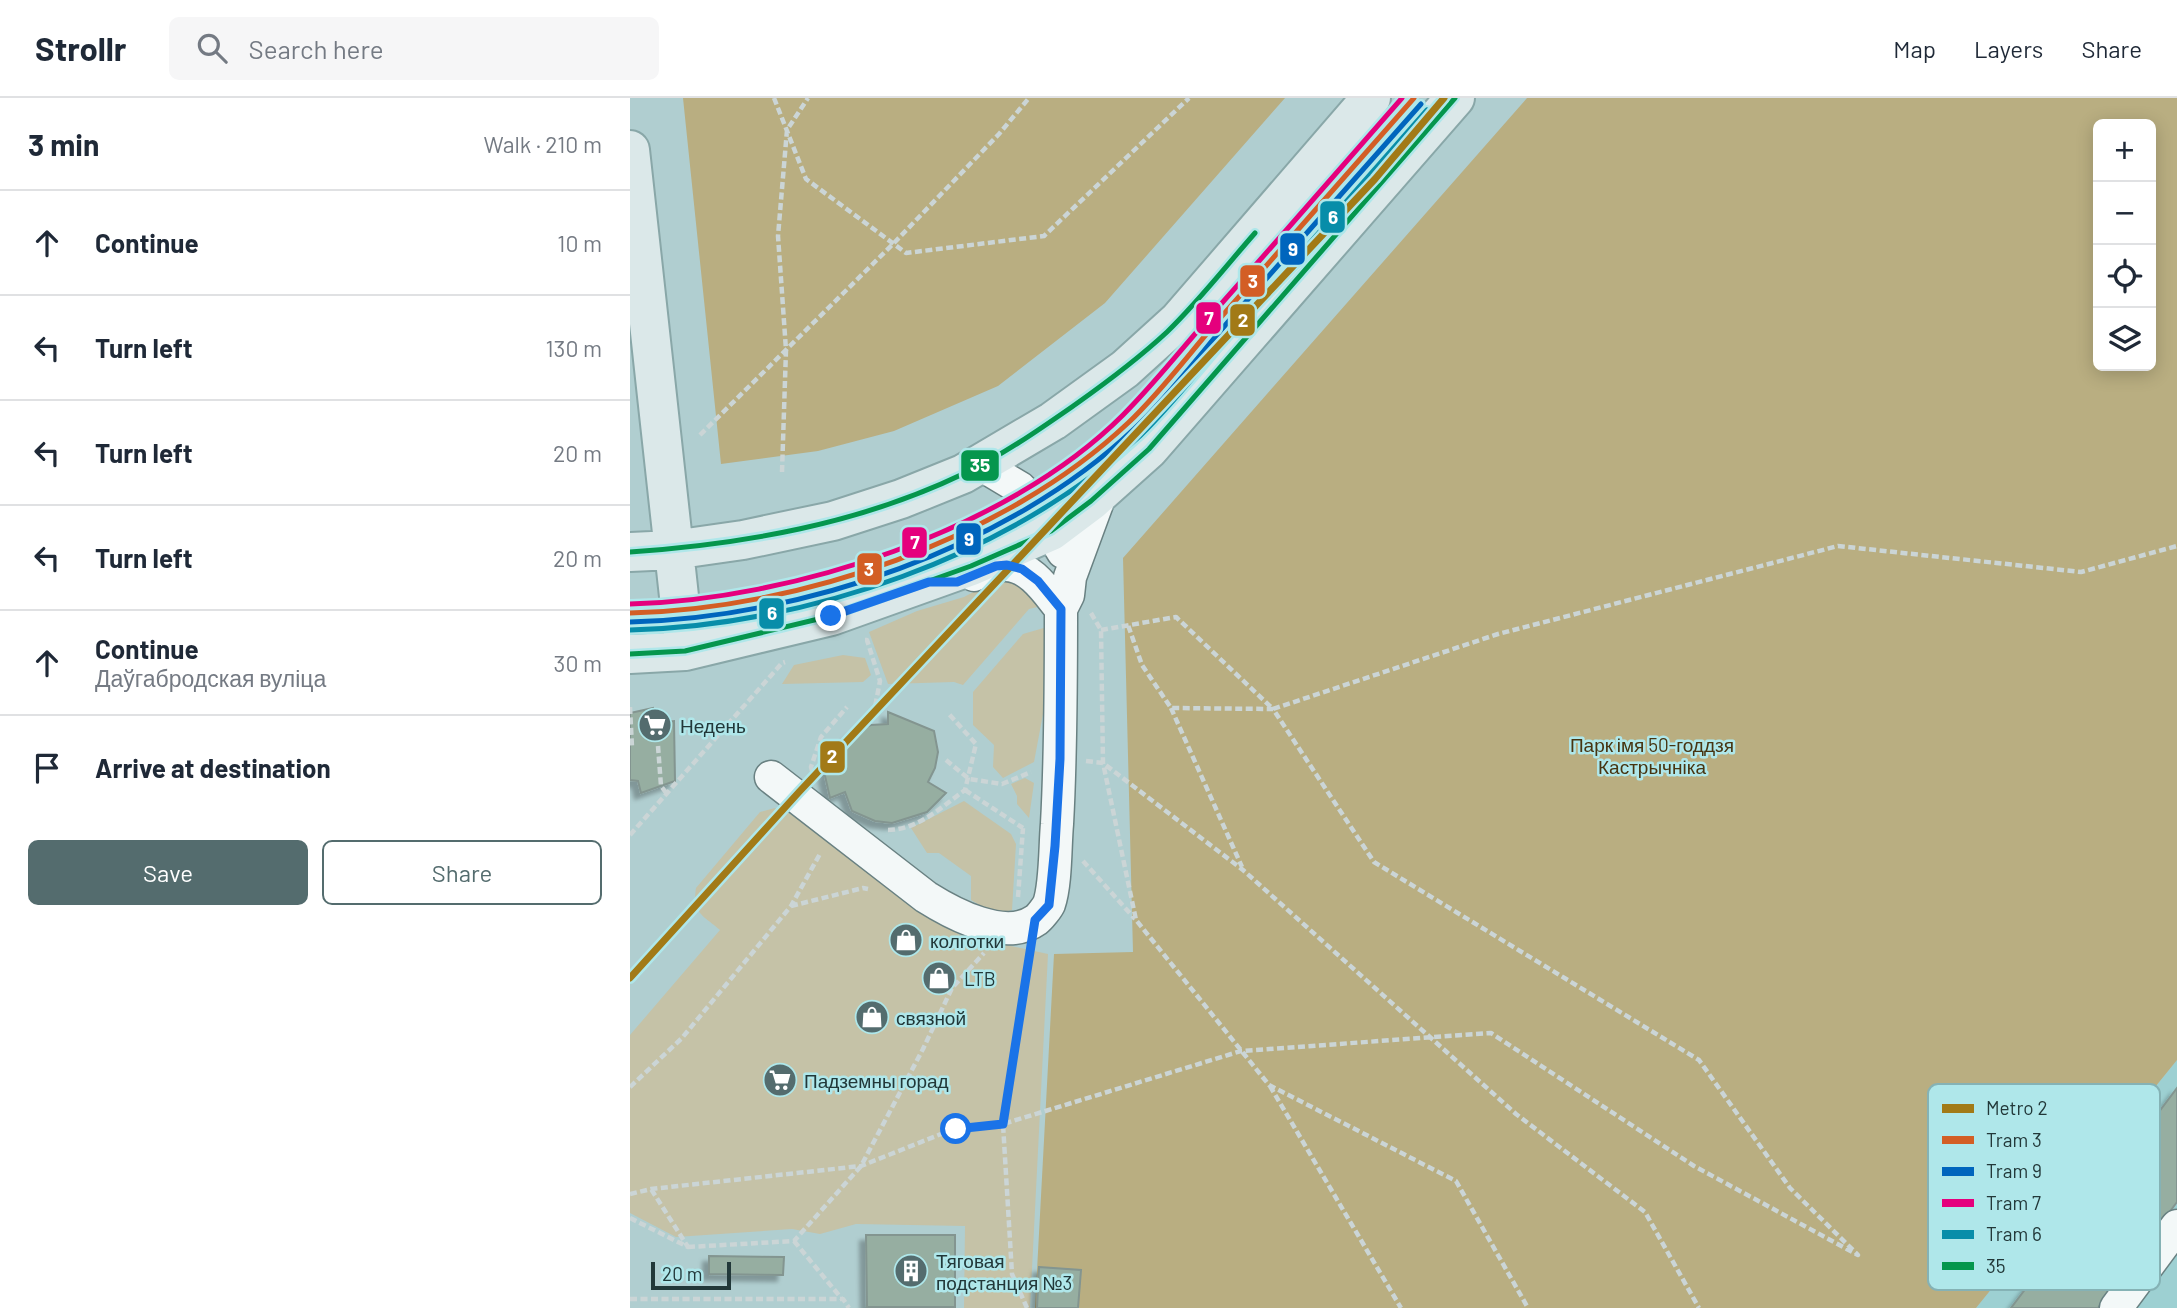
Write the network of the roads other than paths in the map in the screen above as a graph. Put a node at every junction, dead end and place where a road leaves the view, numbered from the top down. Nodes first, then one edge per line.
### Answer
1 (1371, 98) edge
2 (1455, 98) edge
3 (630, 150) edge
4 (980, 464) junction
5 (1102, 490) junction
6 (1051, 531) junction
7 (673, 550) junction
8 (630, 552) edge
9 (1070, 577) junction
10 (929, 582) junction
11 (1075, 609) junction
12 (685, 651) junction
13 (630, 654) edge
14 (771, 777) dead end
15 (2177, 1226) edge
16 (2160, 1249) edge
17 (2129, 1290) edge
18 (2116, 1308) edge

1 - 4 main road
2 - 5 main road
3 - 7 main road
4 - 6 lane
4 - 7 main road
5 - 6 main road
5 - 9 lane
6 - 9 lane
6 - 10 main road
7 - 8 main road
7 - 12 main road
9 - 11 lane
10 - 11 lane
10 - 12 main road
11 - 14 lane
12 - 13 main road
15 - 16 lane
17 - 18 lane

